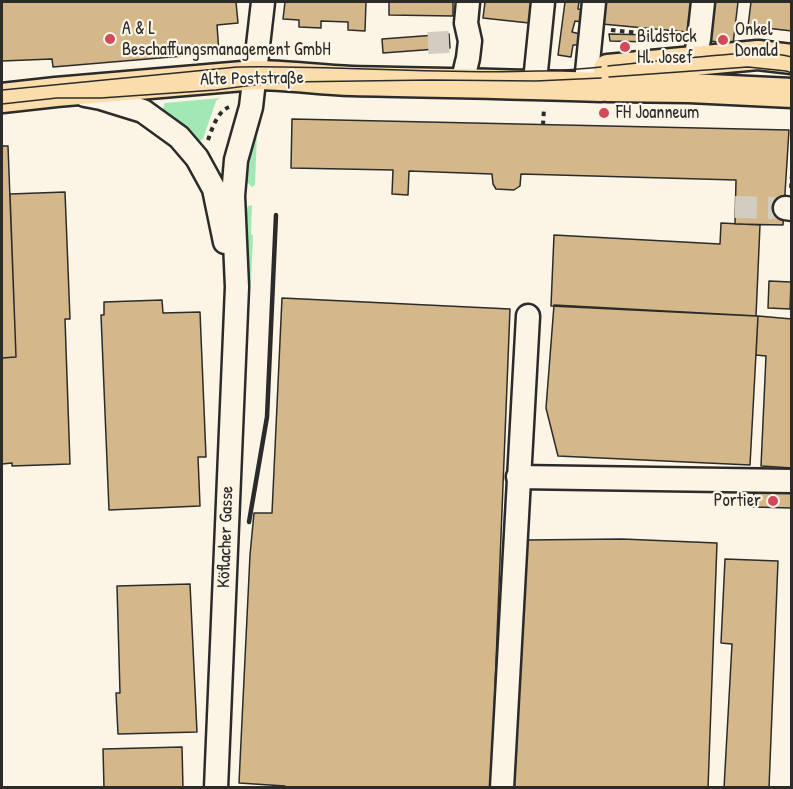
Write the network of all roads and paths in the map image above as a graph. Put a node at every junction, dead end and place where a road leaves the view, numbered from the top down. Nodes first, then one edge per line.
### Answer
1 (263, 2) edge
2 (468, 2) edge
3 (543, 2) edge
4 (594, 2) edge
5 (703, 2) edge
6 (610, 30) dead end
7 (697, 50) junction
8 (792, 59) edge
9 (255, 75) junction
10 (601, 77) junction
11 (462, 83) junction
12 (540, 91) junction
13 (56, 92) junction
14 (792, 93) edge
15 (2, 98) edge
16 (230, 107) dead end
17 (543, 125) dead end
18 (206, 143) dead end
19 (237, 287) junction
20 (528, 316) dead end
21 (518, 477) junction
22 (792, 481) edge
23 (216, 788) edge
24 (502, 788) edge

1 - 9 street, Köflacher Gasse
2 - 11 street
3 - 12 street
4 - 10 street
5 - 7 street
6 - 7 path
7 - 8 main road, Alte Poststraße
7 - 10 main road, Alte Poststraße
9 - 11 main road, Alte Poststraße
9 - 13 main road, Alte Poststraße
9 - 19 street, Köflacher Gasse
10 - 12 main road, Alte Poststraße
10 - 14 main road, Alte Poststraße
11 - 12 main road, Alte Poststraße
12 - 17 path
13 - 15 main road, Alte Poststraße
13 - 19 street, Köflacher Gasse
16 - 18 path
19 - 23 street, Köflacher Gasse
20 - 21 street
21 - 22 street
21 - 24 street

